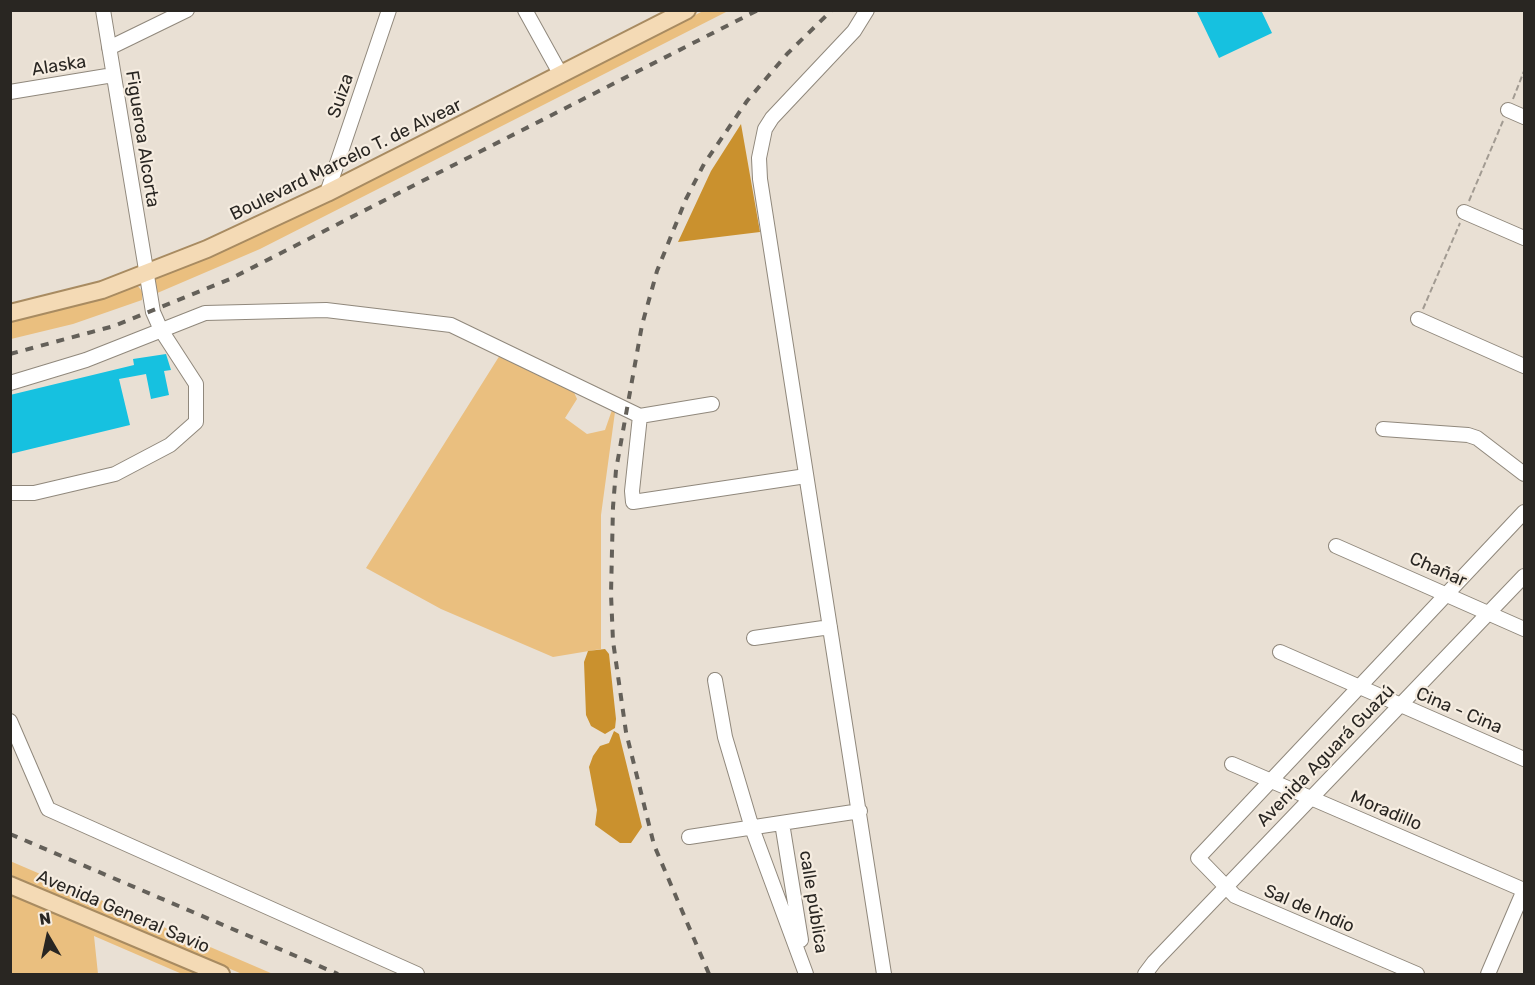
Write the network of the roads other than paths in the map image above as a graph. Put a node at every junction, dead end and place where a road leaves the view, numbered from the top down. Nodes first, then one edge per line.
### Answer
1 (103, 10) edge
2 (187, 10) edge
3 (389, 10) edge
4 (525, 10) edge
5 (687, 10) edge
6 (867, 10) edge
7 (109, 48) junction
8 (113, 75) junction
9 (561, 75) junction
10 (10, 92) edge
11 (1508, 110) road end
12 (1524, 117) edge
13 (327, 193) junction
14 (1464, 212) road end
15 (1524, 238) edge
16 (145, 274) junction
17 (10, 313) edge
18 (1418, 319) road end
19 (161, 330) junction
20 (1524, 366) edge
21 (10, 383) edge
22 (712, 404) dead end
23 (639, 416) junction
24 (1383, 429) dead end
25 (1524, 474) edge
26 (806, 476) junction
27 (10, 493) edge
28 (1524, 512) edge
29 (1336, 546) dead end
30 (1524, 576) edge
31 (1447, 594) junction
32 (1489, 613) junction
33 (830, 627) junction
34 (1524, 629) edge
35 (754, 638) dead end
36 (1280, 652) dead end
37 (715, 680) dead end
38 (1361, 687) junction
39 (1400, 705) junction
40 (10, 721) edge
41 (1524, 759) edge
42 (1233, 764) dead end
43 (1271, 781) junction
44 (1311, 798) junction
45 (860, 811) junction
46 (783, 823) junction
47 (752, 828) junction
48 (689, 837) dead end
49 (1198, 858) joint
50 (10, 885) edge
51 (1225, 888) junction
52 (1524, 890) edge
53 (806, 974) edge
54 (221, 975) edge
55 (417, 975) edge
56 (884, 975) edge
57 (1145, 975) edge
58 (1417, 975) edge
59 (1488, 975) edge

1 - 7 street, Figueroa Alcorta
2 - 7 street, Alaska
3 - 13 street, Suiza
4 - 9 street
5 - 9 main road, Boulevard Marcelo T. de Alvear
6 - 26 street
7 - 8 street, Figueroa Alcorta
8 - 10 street, Alaska
8 - 16 street, Figueroa Alcorta
9 - 13 main road, Boulevard Marcelo T. de Alvear
11 - 12 street
13 - 16 main road, Boulevard Marcelo T. de Alvear
14 - 15 street
16 - 17 main road, Boulevard Marcelo T. de Alvear
16 - 19 street, Figueroa Alcorta
18 - 20 street
19 - 21 street
19 - 23 street
19 - 27 street, Figueroa Alcorta
22 - 23 street
23 - 26 street
24 - 25 street
26 - 33 street
28 - 31 street, Avenida Aguará Guazú
29 - 31 street, Chañar
30 - 32 street, Avenida Aguará Guazú
31 - 32 street, Chañar
31 - 38 street, Avenida Aguará Guazú
32 - 34 street, Chañar
32 - 39 street, Avenida Aguará Guazú
33 - 35 street
33 - 45 street
36 - 38 street, Cina - Cina
37 - 47 street, calle pública
38 - 39 street, Cina - Cina
38 - 43 street, Avenida Aguará Guazú
39 - 41 street, Cina - Cina
39 - 44 street, Avenida Aguará Guazú
40 - 55 street
42 - 43 street, Moradillo
43 - 44 street, Moradillo
43 - 49 street, Avenida Aguará Guazú
44 - 51 street, Avenida Aguará Guazú
44 - 52 street, Moradillo
45 - 46 street
45 - 56 street
46 - 47 street
46 - 53 street, calle pública
47 - 48 street
47 - 53 street, calle pública
49 - 51 street, Sal de Indio
50 - 54 main road, Avenida General Savio
51 - 57 street, Avenida Aguará Guazú
51 - 58 street, Sal de Indio
52 - 59 street

